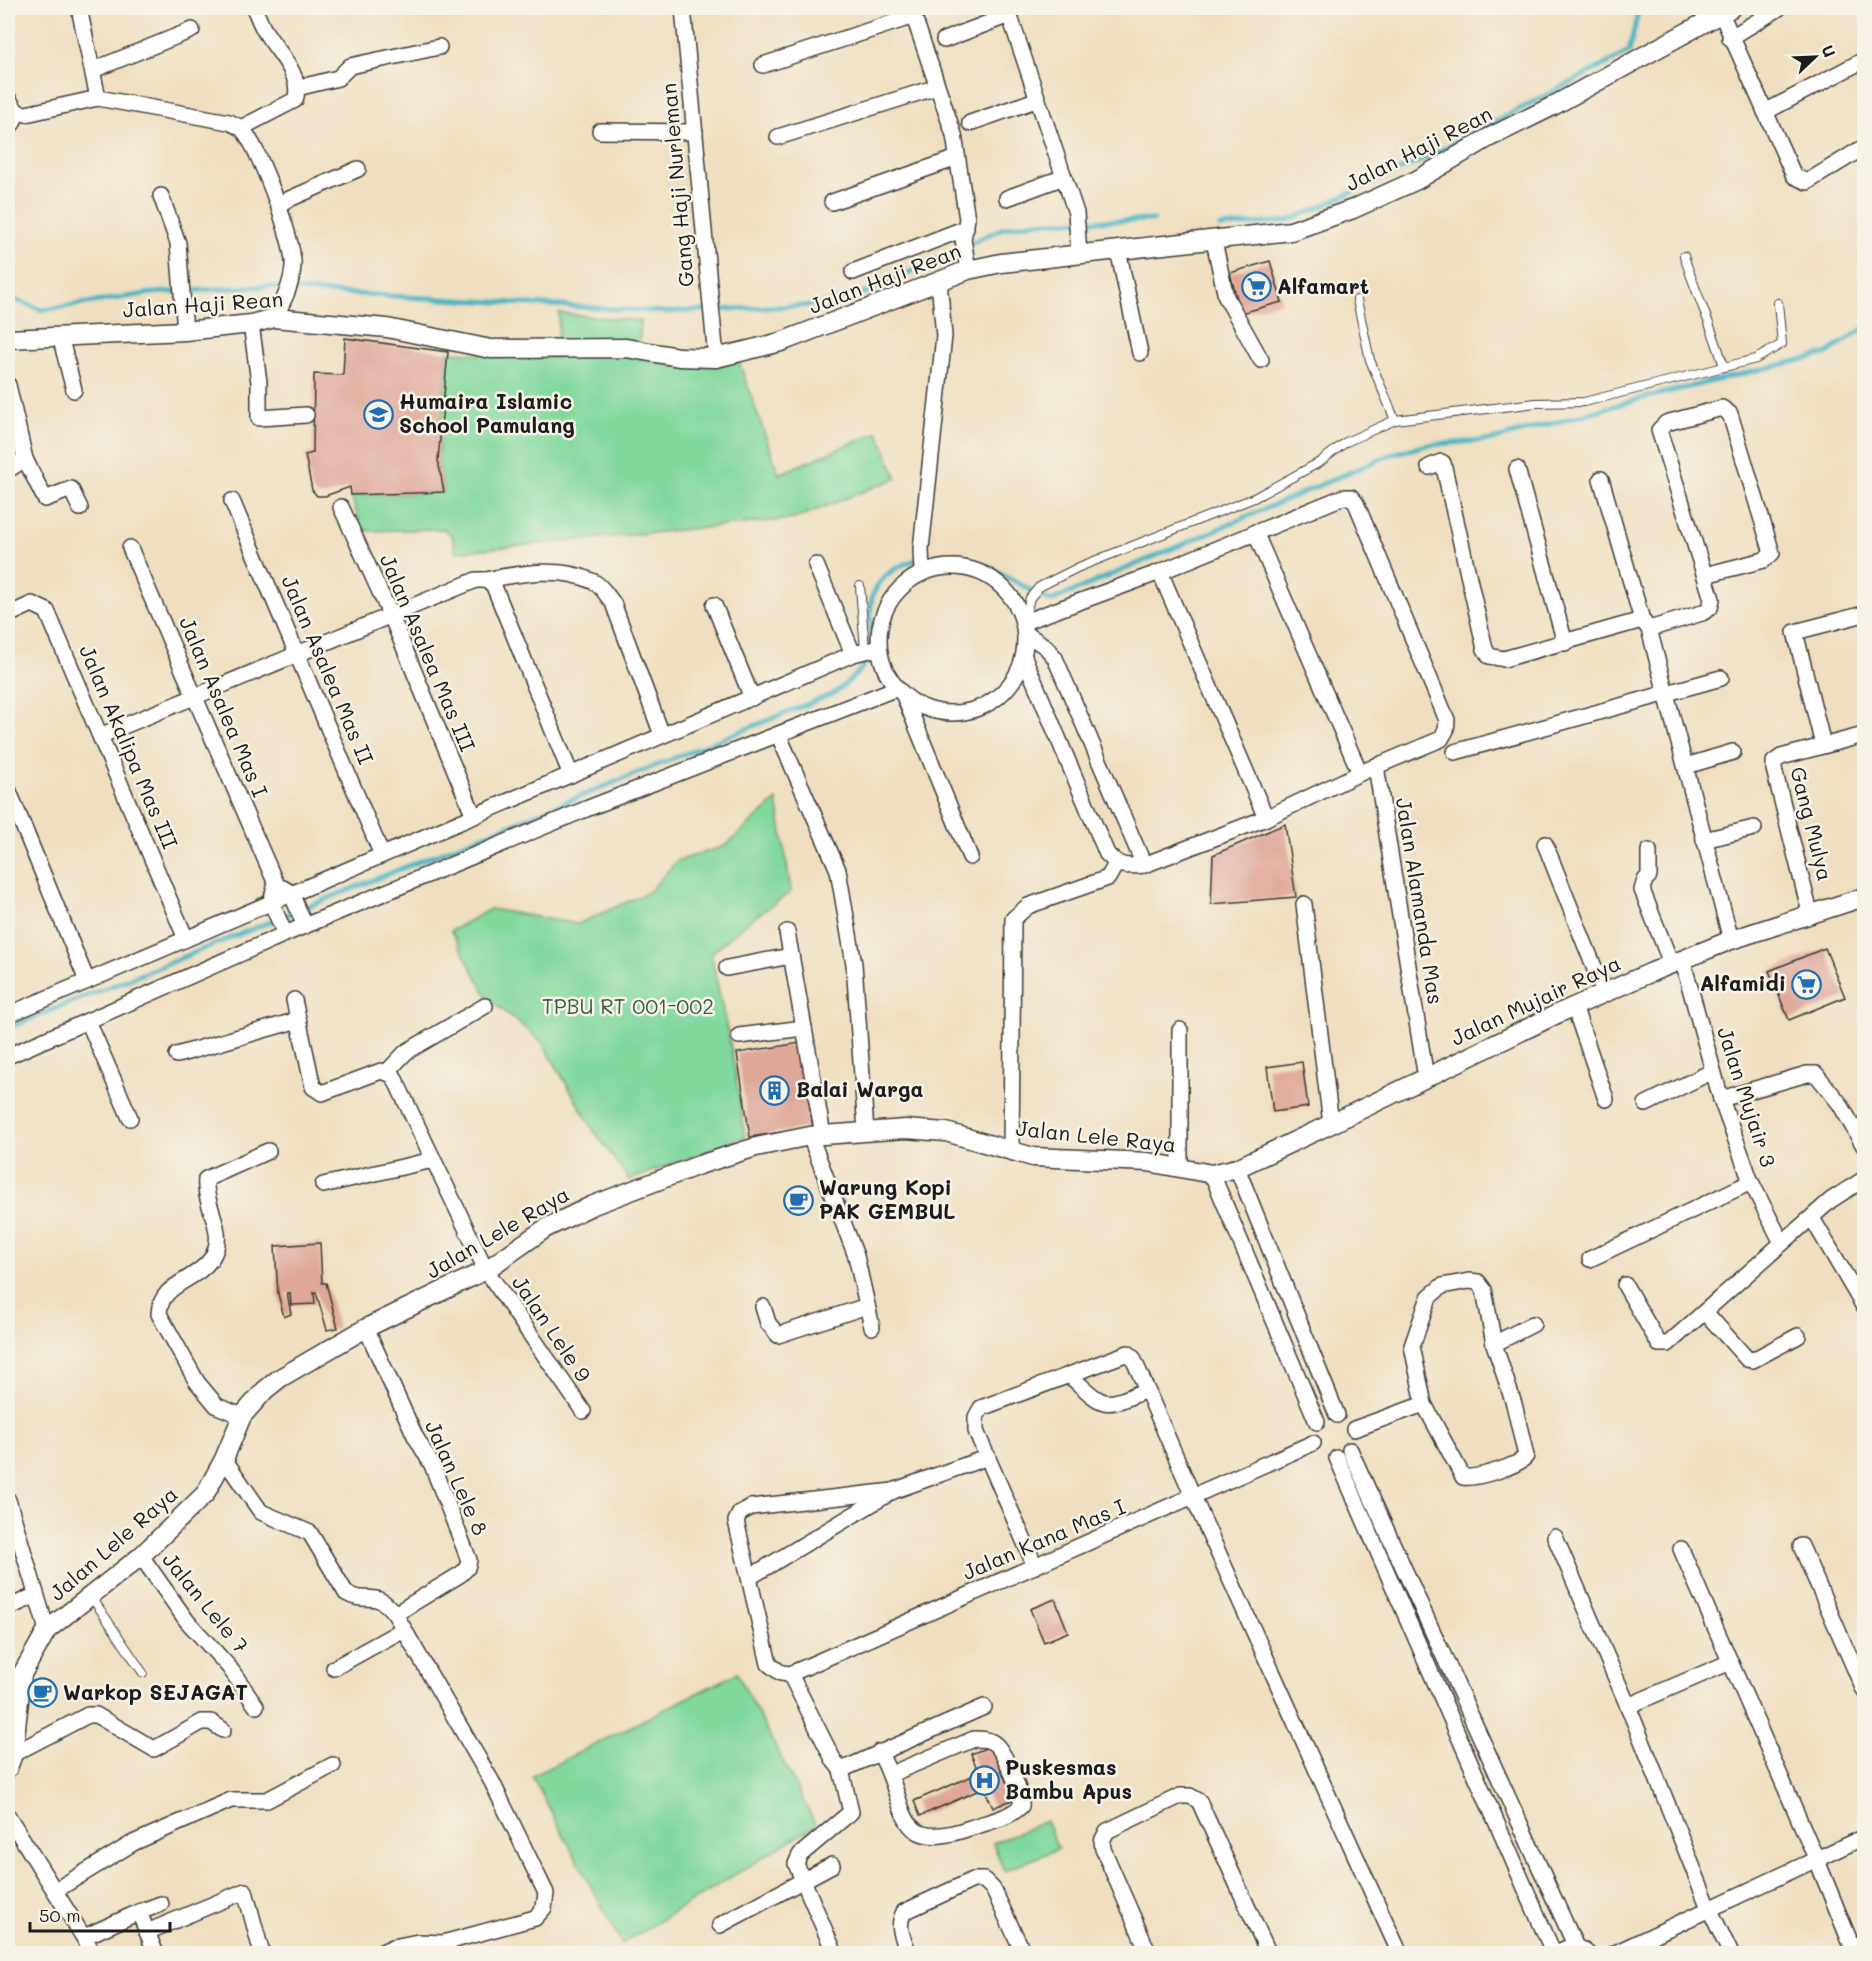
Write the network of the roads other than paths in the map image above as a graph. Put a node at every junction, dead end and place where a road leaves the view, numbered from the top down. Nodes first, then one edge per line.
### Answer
1 (79, 8) edge
2 (254, 8) edge
3 (683, 8) edge
4 (1779, 8) edge
5 (1726, 10) edge
6 (1008, 11) edge
7 (913, 12) edge
8 (192, 30) dead end
9 (1730, 38) junction
10 (944, 40) dead end
11 (439, 47) dead end
12 (1864, 60) edge
13 (763, 66) dead end
14 (93, 70) junction
15 (937, 87) junction
16 (297, 88) junction
17 (8, 98) edge
18 (98, 98) junction
19 (1036, 100) junction
20 (17, 112) junction
21 (1765, 112) junction
22 (970, 123) dead end
23 (8, 128) edge
24 (241, 128) junction
25 (600, 131) dead end
26 (695, 132) junction
27 (778, 137) dead end
28 (1864, 147) edge
29 (957, 158) junction
30 (358, 169) dead end
31 (1064, 177) junction
32 (161, 196) dead end
33 (1007, 198) dead end
34 (832, 202) dead end
35 (278, 204) junction
36 (964, 234) junction
37 (1214, 241) junction
38 (1118, 250) junction
39 (1078, 254) junction
40 (1684, 255) dead end
41 (967, 263) junction
42 (853, 272) dead end
43 (939, 281) junction
44 (1357, 300) dead end
45 (1778, 303) dead end
46 (279, 310) junction
47 (251, 324) junction
48 (185, 332) junction
49 (60, 336) junction
50 (8, 339) edge
51 (1140, 353) dead end
52 (716, 358) junction
53 (1261, 360) dead end
54 (1724, 367) junction
55 (8, 386) edge
56 (74, 390) dead end
57 (306, 416) dead end
58 (1395, 420) junction
59 (25, 459) junction
60 (1429, 466) dead end
61 (1517, 469) dead end
62 (8, 470) edge
63 (1601, 479) dead end
64 (232, 501) dead end
65 (341, 507) dead end
66 (80, 508) dead end
67 (1256, 532) junction
68 (130, 548) dead end
69 (816, 565) dead end
70 (1160, 572) junction
71 (922, 573) junction
72 (1705, 575) junction
73 (485, 580) junction
74 (860, 586) dead end
75 (714, 605) dead end
76 (1864, 614) edge
77 (8, 615) edge
78 (391, 616) junction
79 (1646, 625) junction
80 (1024, 627) junction
81 (1565, 643) junction
82 (866, 651) junction
83 (298, 654) junction
84 (1024, 657) junction
85 (1721, 678) dead end
86 (900, 692) junction
87 (1668, 695) junction
88 (197, 697) junction
89 (752, 698) junction
90 (102, 735) junction
91 (662, 735) junction
92 (1864, 735) edge
93 (779, 736) junction
94 (1823, 745) junction
95 (1455, 752) dead end
96 (1733, 752) dead end
97 (1376, 766) junction
98 (1686, 766) junction
99 (1359, 773) junction
100 (571, 775) junction
101 (8, 789) edge
102 (474, 816) junction
103 (1266, 818) junction
104 (1754, 828) dead end
105 (1704, 840) junction
106 (1545, 844) dead end
107 (1649, 851) dead end
108 (382, 855) junction
109 (970, 857) dead end
110 (1116, 864) junction
111 (1144, 865) junction
112 (276, 883) junction
113 (291, 893) junction
114 (1864, 897) edge
115 (271, 902) junction
116 (1304, 904) dead end
117 (1810, 913) junction
118 (305, 926) junction
119 (787, 932) dead end
120 (285, 934) junction
121 (186, 939) junction
122 (1731, 940) junction
123 (791, 956) junction
124 (1677, 961) junction
125 (727, 968) dead end
126 (87, 981) junction
127 (1604, 992) junction
128 (294, 1000) dead end
129 (485, 1006) dead end
130 (1574, 1006) junction
131 (8, 1015) edge
132 (298, 1020) junction
133 (88, 1021) junction
134 (804, 1028) junction
135 (1180, 1030) dead end
136 (739, 1036) dead end
137 (177, 1055) dead end
138 (8, 1056) edge
139 (388, 1071) junction
140 (1713, 1071) junction
141 (1426, 1078) junction
142 (1606, 1099) dead end
143 (1721, 1099) junction
144 (1646, 1104) dead end
145 (130, 1118) dead end
146 (1331, 1125) junction
147 (866, 1131) junction
148 (817, 1136) junction
149 (1864, 1146) edge
150 (268, 1151) dead end
151 (1011, 1152) junction
152 (433, 1160) junction
153 (1180, 1168) junction
154 (1237, 1168) junction
155 (1212, 1174) junction
156 (1864, 1179) edge
157 (1751, 1182) junction
158 (323, 1185) dead end
159 (1812, 1218) junction
160 (1782, 1243) junction
161 (1590, 1259) dead end
162 (486, 1270) junction
163 (1625, 1285) dead end
164 (867, 1306) junction
165 (763, 1307) dead end
166 (1864, 1307) edge
167 (1706, 1313) junction
168 (1533, 1324) dead end
169 (872, 1327) dead end
170 (366, 1328) junction
171 (1798, 1336) dead end
172 (1494, 1344) junction
173 (1069, 1375) junction
174 (1146, 1390) junction
175 (1424, 1404) junction
176 (583, 1412) dead end
177 (1337, 1415) junction
178 (242, 1416) junction
179 (1317, 1422) junction
180 (1354, 1429) junction
181 (1313, 1443) junction
182 (1344, 1454) junction
183 (988, 1457) junction
184 (224, 1459) junction
185 (893, 1491) junction
186 (1193, 1499) junction
187 (8, 1500) edge
188 (1555, 1537) dead end
189 (1801, 1545) dead end
190 (1681, 1549) dead end
191 (141, 1556) junction
192 (1035, 1566) junction
193 (750, 1577) junction
194 (36, 1594) junction
195 (91, 1596) junction
196 (8, 1608) edge
197 (395, 1614) junction
198 (404, 1629) junction
199 (47, 1630) junction
200 (1728, 1663) junction
201 (334, 1668) dead end
202 (143, 1673) dead end
203 (790, 1674) junction
204 (1864, 1690) edge
205 (13, 1704) edge
206 (256, 1706) dead end
207 (1628, 1706) junction
208 (984, 1707) dead end
209 (953, 1720) junction
210 (223, 1730) dead end
211 (965, 1743) junction
212 (879, 1752) junction
213 (10, 1761) edge
214 (333, 1765) dead end
215 (841, 1770) junction
216 (891, 1774) junction
217 (8, 1816) edge
218 (1864, 1837) edge
219 (1816, 1858) junction
220 (832, 1865) dead end
221 (804, 1882) junction
222 (56, 1890) junction
223 (161, 1904) dead end
224 (1709, 1908) junction
225 (139, 1912) junction
226 (720, 1925) dead end
227 (147, 1932) junction
228 (84, 1936) junction
229 (445, 1948) edge
230 (1582, 1950) edge
231 (94, 1953) edge
232 (156, 1953) edge
233 (262, 1953) edge
234 (378, 1953) edge
235 (835, 1953) edge
236 (909, 1953) edge
237 (1024, 1953) edge
238 (1149, 1953) edge
239 (1269, 1953) edge
240 (1400, 1953) edge
241 (1555, 1953) edge
242 (1612, 1953) edge
243 (1731, 1953) edge
244 (1855, 1953) edge

1 - 14 street
2 - 16 street
3 - 26 street, Gang Haji Nurleman
4 - 9 street
5 - 9 street
5 - 37 street, Jalan Haji Rean
6 - 10 street
6 - 19 street
7 - 13 street
7 - 15 street
8 - 14 street
9 - 21 street
11 - 16 street
12 - 21 street
14 - 18 street
15 - 27 street
15 - 29 street
16 - 24 street
17 - 20 street
18 - 20 street
18 - 24 street
19 - 22 street
19 - 31 street
20 - 23 street
21 - 28 street
24 - 35 street
25 - 26 street
26 - 52 street, Gang Haji Nurleman
29 - 34 street
29 - 36 street
30 - 35 street
31 - 33 street
31 - 39 street
32 - 48 street
35 - 46 street
36 - 41 street
36 - 42 street
37 - 38 street, Jalan Haji Rean
37 - 53 street
38 - 39 street, Jalan Haji Rean
38 - 51 street
39 - 41 street, Jalan Haji Rean
40 - 54 lane
41 - 43 street, Jalan Haji Rean
43 - 52 street, Jalan Haji Rean
43 - 71 street
44 - 58 lane
45 - 54 lane
46 - 47 street, Jalan Haji Rean
46 - 52 street, Jalan Haji Rean
47 - 48 street, Jalan Haji Rean
47 - 57 street
48 - 49 street, Jalan Haji Rean
49 - 50 street, Jalan Haji Rean
49 - 56 street
54 - 58 lane
55 - 59 street
58 - 80 lane
59 - 62 street
59 - 66 street
60 - 81 street
61 - 81 street
63 - 79 street
64 - 83 street, Jalan Asalea Mas II
65 - 78 street, Jalan Asalea Mas III
67 - 70 street
67 - 97 street
67 - 99 street
68 - 88 street, Jalan Asalea Mas I
69 - 82 street
70 - 80 street
70 - 103 street
71 - 80 street
71 - 82 street
72 - 72 street
72 - 79 street
73 - 78 street
73 - 91 street
73 - 100 street
74 - 82 lane
75 - 89 street
76 - 94 street, Gang Mulya
77 - 90 street, Jalan Akalipa Mas III
78 - 83 street
78 - 102 street, Jalan Asalea Mas III
79 - 81 street
79 - 87 street
80 - 84 street
80 - 111 street
82 - 86 street
82 - 89 street
83 - 88 street
83 - 108 street, Jalan Asalea Mas II
84 - 86 street
84 - 110 street
85 - 87 street
86 - 93 street
86 - 109 street
87 - 95 street
87 - 98 street
88 - 90 street
88 - 112 street, Jalan Asalea Mas I
89 - 91 street
90 - 121 street, Jalan Akalipa Mas III
91 - 100 street
92 - 94 street, Gang Mulya
93 - 118 street
93 - 147 street
94 - 117 street, Gang Mulya
96 - 98 street
97 - 99 street
97 - 141 street, Jalan Alamanda Mas
98 - 105 street
99 - 103 street
100 - 102 street
101 - 126 street
102 - 108 street
103 - 111 street
104 - 105 street
105 - 122 street
106 - 127 street
107 - 124 street, Jalan Mujair 3
108 - 113 street
110 - 111 street
110 - 151 street
112 - 113 street
112 - 115 street
113 - 115 street
113 - 118 street
114 - 117 street, Jalan Mujair Raya
115 - 120 street
115 - 121 street
116 - 146 street
117 - 122 street, Jalan Mujair Raya
118 - 120 street
119 - 123 street
120 - 133 street
121 - 126 street
122 - 124 street, Jalan Mujair Raya
123 - 125 street
123 - 134 street
124 - 127 street, Jalan Mujair Raya
124 - 140 street, Jalan Mujair 3
126 - 131 street
127 - 130 street, Jalan Mujair Raya
128 - 132 street
129 - 139 street
130 - 141 street, Jalan Mujair Raya
130 - 142 street
132 - 137 street
132 - 139 street
133 - 138 street
133 - 145 street
134 - 136 street
134 - 148 street
135 - 153 street
139 - 152 street, Jalan Lele 9
140 - 143 street, Jalan Mujair 3
140 - 144 street
141 - 146 street, Jalan Mujair Raya
143 - 149 street
143 - 157 street, Jalan Mujair 3
146 - 154 street, Jalan Mujair Raya
147 - 148 street, Jalan Lele Raya
147 - 151 street, Jalan Lele Raya
148 - 162 street, Jalan Lele Raya
148 - 164 street
150 - 178 street
151 - 153 street, Jalan Lele Raya
152 - 158 street
152 - 162 street, Jalan Lele 9
153 - 155 street, Jalan Lele Raya
154 - 155 street, Jalan Lele Raya
154 - 177 street
155 - 179 street
156 - 159 street
157 - 160 street, Jalan Mujair 3
157 - 161 street
159 - 160 street
159 - 166 street
160 - 167 street
162 - 170 street, Jalan Lele Raya
162 - 176 street, Jalan Lele 9
163 - 167 street
164 - 165 street
164 - 169 street
167 - 171 street
168 - 172 street
170 - 178 street, Jalan Lele Raya
170 - 197 street, Jalan Lele 8
172 - 175 street
172 - 175 street
173 - 174 street
173 - 174 street
173 - 183 street
174 - 186 street
175 - 180 street
177 - 179 street
177 - 180 street
178 - 184 street, Jalan Lele Raya
179 - 181 street
180 - 182 street
181 - 182 street
181 - 186 street, Jalan Kana Mas I
182 - 230 street
182 - 241 street
183 - 185 street
183 - 192 street
184 - 191 street, Jalan Lele Raya
184 - 197 street
185 - 193 street
185 - 193 street
186 - 192 street, Jalan Kana Mas I
186 - 240 street
187 - 194 street
188 - 207 street
189 - 204 street
190 - 200 street
191 - 195 street, Jalan Lele Raya
191 - 206 street, Jalan Lele 7
192 - 203 street, Jalan Kana Mas I
193 - 203 street
194 - 196 street
194 - 199 street
195 - 199 street, Jalan Lele Raya
195 - 202 lane
197 - 198 street
198 - 201 street
198 - 229 street
199 - 205 street, Jalan Lele Raya
200 - 207 street
200 - 219 street
203 - 215 street
205 - 213 street, Jalan Lele Raya
207 - 224 street
208 - 209 street
209 - 211 street
209 - 212 street
210 - 213 street
211 - 216 street
211 - 216 street
212 - 215 street
212 - 216 street
214 - 222 street
215 - 221 street
217 - 222 street
218 - 219 street
219 - 224 street
219 - 244 street
220 - 221 street
221 - 226 street
221 - 235 street
222 - 228 street
223 - 225 street
224 - 242 street
224 - 243 street
225 - 227 street
225 - 228 street
227 - 232 street
227 - 233 street
228 - 231 street
229 - 234 street
230 - 241 street
236 - 237 street
238 - 239 street

